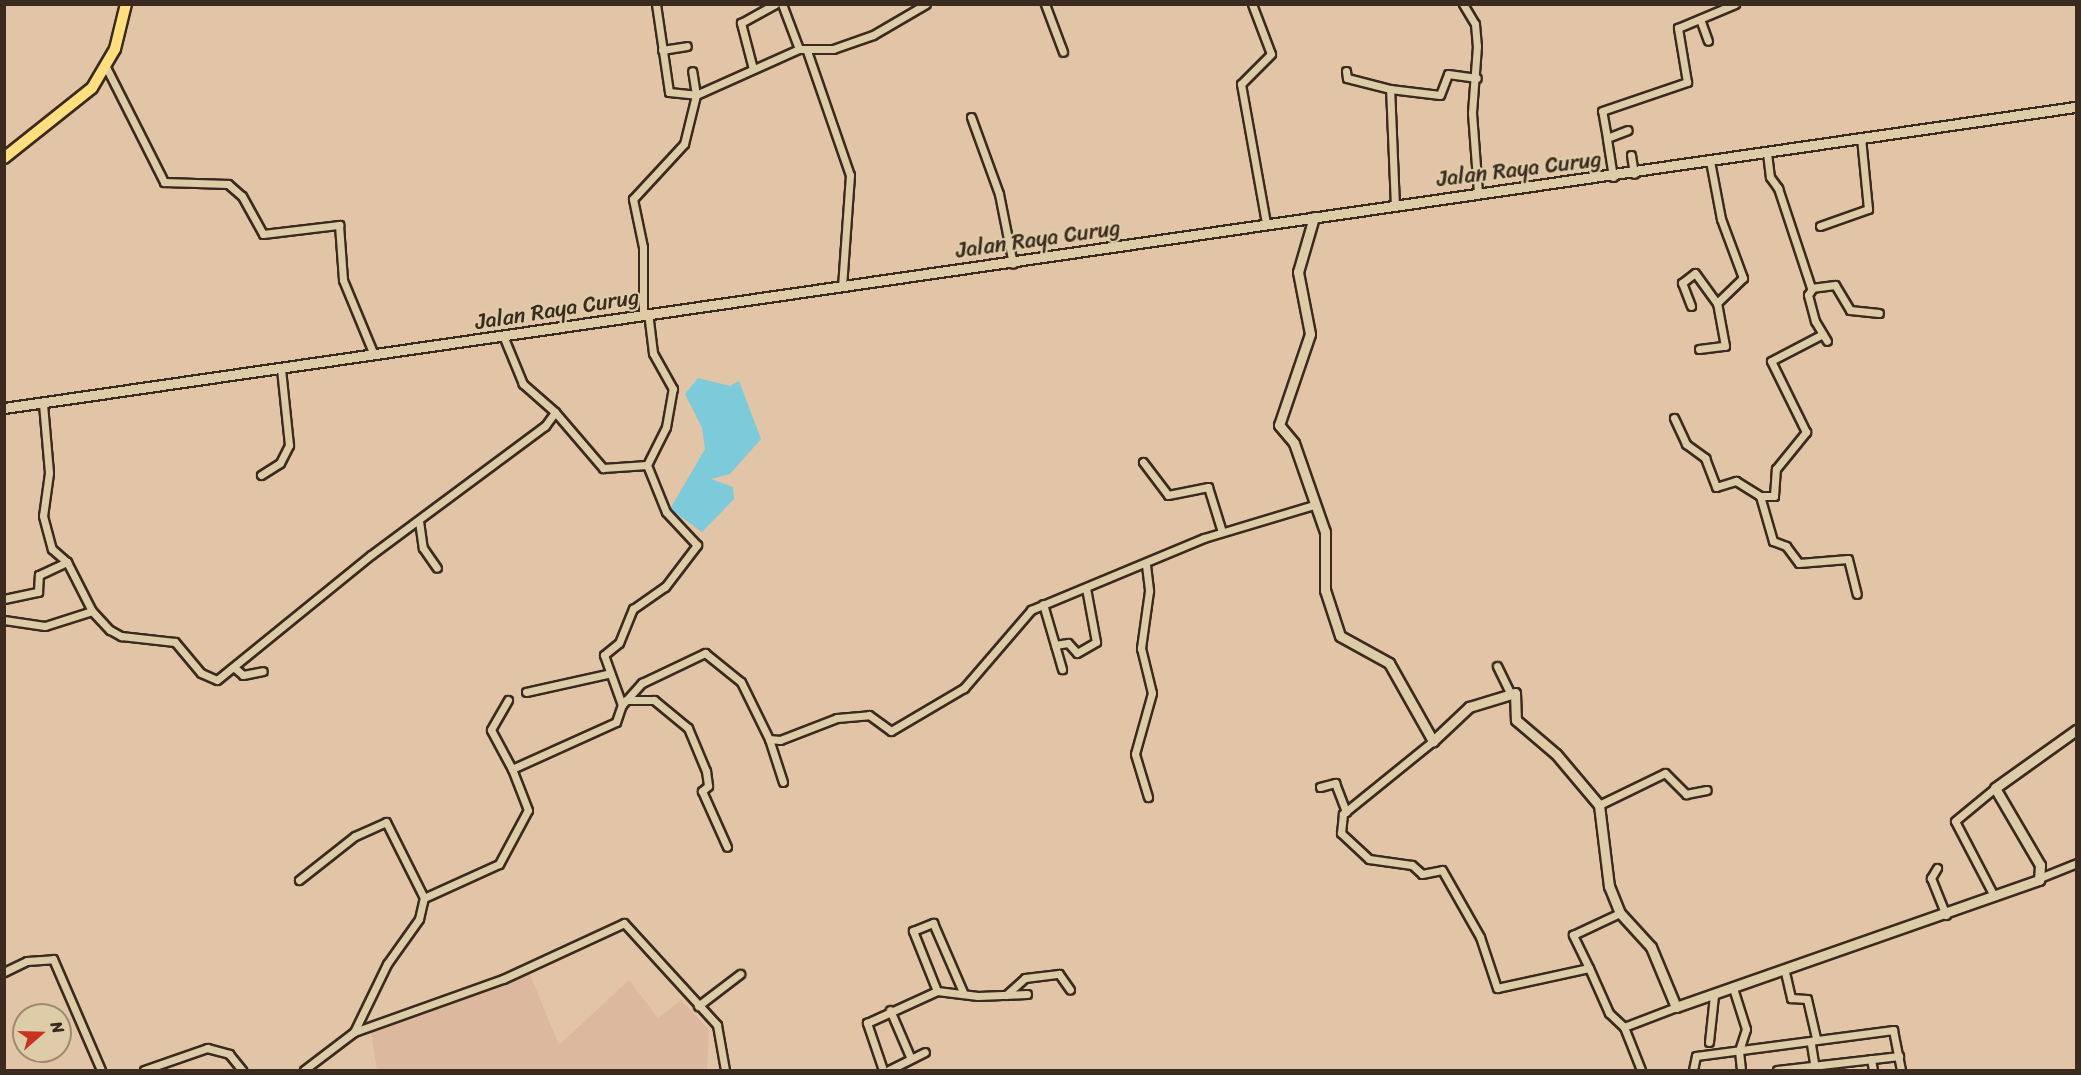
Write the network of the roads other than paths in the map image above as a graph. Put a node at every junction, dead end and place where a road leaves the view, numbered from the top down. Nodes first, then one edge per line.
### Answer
1 (126, 4) edge
2 (656, 4) edge
3 (926, 4) edge
4 (1046, 4) edge
5 (1252, 4) edge
6 (1463, 4) edge
7 (1736, 4) edge
8 (780, 5) edge
9 (1700, 20) junction
10 (1708, 41) dead end
11 (687, 46) dead end
12 (663, 50) junction
13 (803, 50) junction
14 (1063, 52) dead end
15 (106, 67) junction
16 (753, 69) junction
17 (692, 71) dead end
18 (1346, 71) dead end
19 (1477, 78) junction
20 (1390, 89) junction
21 (696, 95) junction
22 (2076, 107) edge
23 (971, 117) dead end
24 (1628, 130) dead end
25 (1607, 138) junction
26 (1861, 138) junction
27 (1767, 153) junction
28 (1631, 155) dead end
29 (4, 158) edge
30 (1710, 161) junction
31 (1634, 174) junction
32 (1613, 177) junction
33 (1478, 193) junction
34 (1395, 206) junction
35 (1314, 217) junction
36 (1266, 223) junction
37 (1820, 226) dead end
38 (1013, 264) junction
39 (842, 286) junction
40 (1812, 290) junction
41 (1717, 303) junction
42 (1691, 306) dead end
43 (1879, 313) dead end
44 (645, 315) junction
45 (1821, 335) junction
46 (504, 338) junction
47 (1827, 341) dead end
48 (1699, 349) dead end
49 (374, 355) junction
50 (281, 369) junction
51 (43, 404) junction
52 (4, 408) edge
53 (555, 412) junction
54 (1674, 418) dead end
55 (1143, 462) dead end
56 (647, 465) junction
57 (261, 475) dead end
58 (1760, 496) junction
59 (1314, 506) junction
60 (419, 521) junction
61 (1222, 532) junction
62 (67, 562) junction
63 (1146, 565) junction
64 (437, 568) dead end
65 (1086, 588) junction
66 (1857, 594) dead end
67 (4, 599) edge
68 (1043, 604) junction
69 (92, 611) junction
70 (4, 620) edge
71 (1055, 645) junction
72 (1497, 666) dead end
73 (236, 669) junction
74 (1062, 669) dead end
75 (263, 671) dead end
76 (607, 674) junction
77 (526, 692) dead end
78 (1510, 693) junction
79 (508, 700) dead end
80 (624, 702) junction
81 (2076, 731) edge
82 (769, 739) junction
83 (1433, 741) junction
84 (512, 769) junction
85 (783, 782) dead end
86 (1320, 787) dead end
87 (1995, 788) junction
88 (1707, 790) dead end
89 (1148, 797) dead end
90 (1599, 805) junction
91 (1346, 812) junction
92 (727, 847) dead end
93 (2076, 863) edge
94 (1938, 868) dead end
95 (2042, 877) junction
96 (299, 880) dead end
97 (1994, 894) junction
98 (424, 898) junction
99 (1620, 913) junction
100 (1946, 915) junction
101 (1589, 968) junction
102 (4, 972) edge
103 (1785, 972) junction
104 (740, 974) dead end
105 (1733, 988) junction
106 (1070, 990) dead end
107 (937, 991) junction
108 (963, 992) junction
109 (1027, 994) dead end
110 (1006, 995) junction
111 (1714, 995) junction
112 (698, 1006) junction
113 (1676, 1006) junction
114 (890, 1010) junction
115 (1624, 1027) junction
116 (354, 1032) junction
117 (1814, 1041) junction
118 (1709, 1042) dead end
119 (1738, 1051) junction
120 (925, 1052) dead end
121 (1899, 1056) junction
122 (911, 1059) junction
123 (1871, 1059) junction
124 (1845, 1067) edge
125 (1815, 1068) edge
126 (1787, 1070) edge
127 (101, 1071) edge
128 (144, 1071) edge
129 (242, 1071) edge
130 (304, 1071) edge
131 (725, 1071) edge
132 (883, 1071) edge
133 (889, 1071) edge
134 (1641, 1071) edge
135 (1693, 1071) edge
136 (1741, 1071) edge
137 (1777, 1071) edge
138 (1873, 1071) edge
139 (1900, 1071) edge

1 - 15 main road
2 - 12 street
3 - 13 street
4 - 14 street
5 - 36 street
6 - 19 street
7 - 9 street
8 - 13 street
8 - 16 street
9 - 10 street
9 - 25 street
11 - 12 street
12 - 21 street
13 - 16 street
13 - 39 street
15 - 29 main road
15 - 49 street
16 - 21 street
17 - 21 street
18 - 20 street
19 - 20 street
19 - 33 street
20 - 34 street
21 - 44 street
22 - 26 street, Jalan Raya Curug
23 - 38 street
24 - 25 street
25 - 32 street
26 - 27 street, Jalan Raya Curug
26 - 37 street
27 - 30 street, Jalan Raya Curug
27 - 40 street
28 - 31 street
30 - 31 street, Jalan Raya Curug
30 - 41 street
31 - 32 street, Jalan Raya Curug
32 - 33 street, Jalan Raya Curug
33 - 34 street, Jalan Raya Curug
34 - 35 street, Jalan Raya Curug
35 - 36 street, Jalan Raya Curug
35 - 59 street
36 - 38 street, Jalan Raya Curug
38 - 39 street, Jalan Raya Curug
39 - 44 street, Jalan Raya Curug
40 - 43 street
40 - 45 street
41 - 42 street
41 - 48 street
44 - 46 street, Jalan Raya Curug
44 - 56 street
45 - 47 street
45 - 58 street
46 - 49 street, Jalan Raya Curug
46 - 53 street
49 - 50 street, Jalan Raya Curug
50 - 51 street, Jalan Raya Curug
50 - 57 street
51 - 52 street, Jalan Raya Curug
51 - 62 street
53 - 56 street
53 - 60 street
54 - 58 street
55 - 61 street
56 - 76 street
58 - 66 street
59 - 61 street
59 - 83 street
60 - 64 street
60 - 73 street
61 - 63 street
62 - 67 street
62 - 69 street
63 - 65 street
63 - 89 street
65 - 68 street
65 - 71 street
68 - 71 street
68 - 82 street
69 - 70 street
69 - 73 street
71 - 74 street
72 - 78 street
73 - 75 street
76 - 77 street
76 - 80 street
78 - 83 street
78 - 90 street
79 - 84 street
80 - 82 street
80 - 84 street
80 - 92 street
81 - 87 street
82 - 85 street
83 - 91 street
84 - 98 street
86 - 91 street
87 - 95 street
87 - 97 street
88 - 90 street
90 - 99 street
91 - 101 street
93 - 95 street
94 - 100 street
95 - 97 street
96 - 98 street
97 - 100 street
98 - 116 street
99 - 101 street
99 - 113 street
100 - 103 street
101 - 115 street
102 - 127 street
103 - 105 street
103 - 117 street
104 - 112 street
105 - 111 street
105 - 119 street
106 - 110 street
107 - 108 street
107 - 108 street
107 - 114 street
108 - 110 street
109 - 110 street
111 - 113 street
111 - 118 street
112 - 116 street
112 - 131 street
113 - 115 street
114 - 122 street
114 - 132 street
115 - 134 street
116 - 130 street
117 - 119 street
117 - 121 street
117 - 125 street
119 - 135 street
119 - 136 street
120 - 122 street
121 - 123 street
121 - 139 street
122 - 133 street
123 - 124 street
123 - 138 street
124 - 125 street
125 - 126 street
126 - 137 street
128 - 129 street

